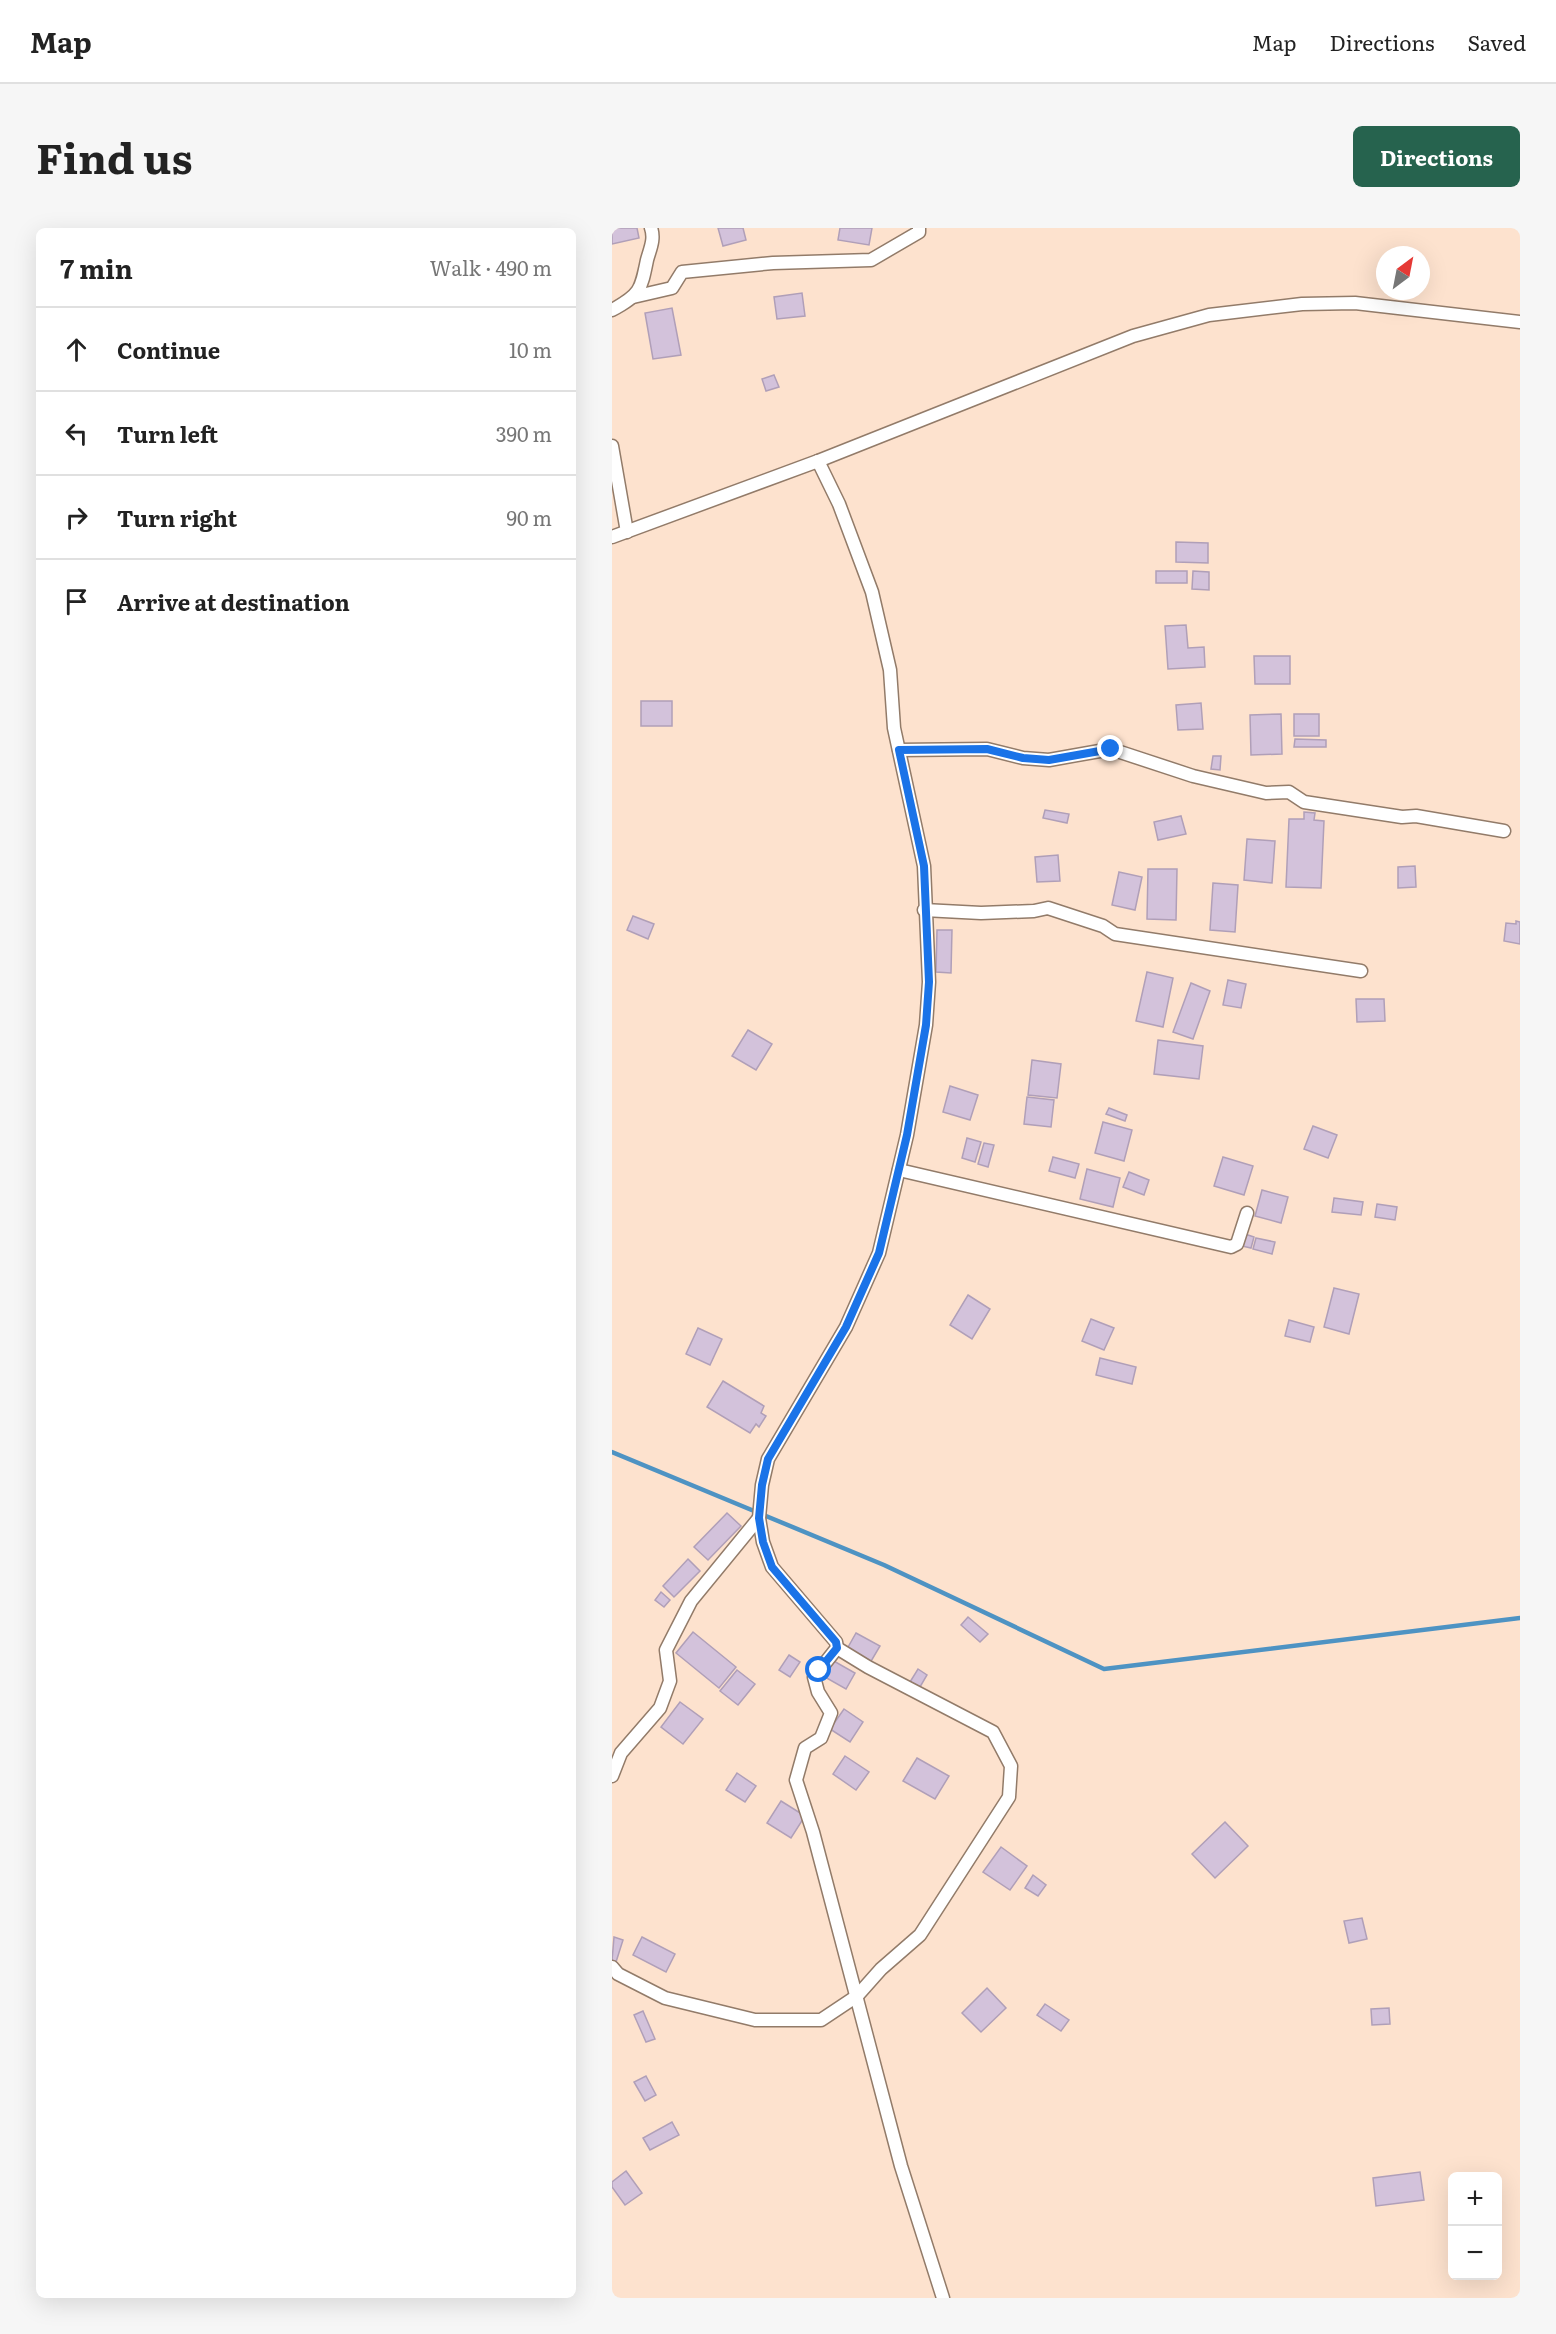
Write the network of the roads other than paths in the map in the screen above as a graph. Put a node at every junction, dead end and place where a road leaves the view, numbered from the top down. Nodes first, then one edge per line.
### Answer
1 (651, 228) edge
2 (919, 228) edge
3 (633, 297) junction
4 (612, 310) edge
5 (1520, 322) edge
6 (612, 446) edge
7 (819, 461) junction
8 (627, 532) junction
9 (612, 537) edge
10 (899, 750) junction
11 (1503, 831) dead end
12 (924, 910) junction
13 (1361, 971) dead end
14 (899, 1170) junction
15 (1247, 1213) dead end
16 (759, 1518) junction
17 (837, 1648) junction
18 (612, 1776) edge
19 (612, 1967) edge
20 (857, 1996) junction
21 (943, 2298) edge

1 - 3 street
2 - 3 street
3 - 4 street
5 - 7 street
6 - 8 street
7 - 8 street
7 - 10 street
8 - 9 street
10 - 11 street
10 - 12 street
12 - 13 street
12 - 14 street
14 - 15 street
14 - 16 street
16 - 17 street
16 - 18 street
17 - 20 street
17 - 20 street
19 - 20 street
20 - 21 street

